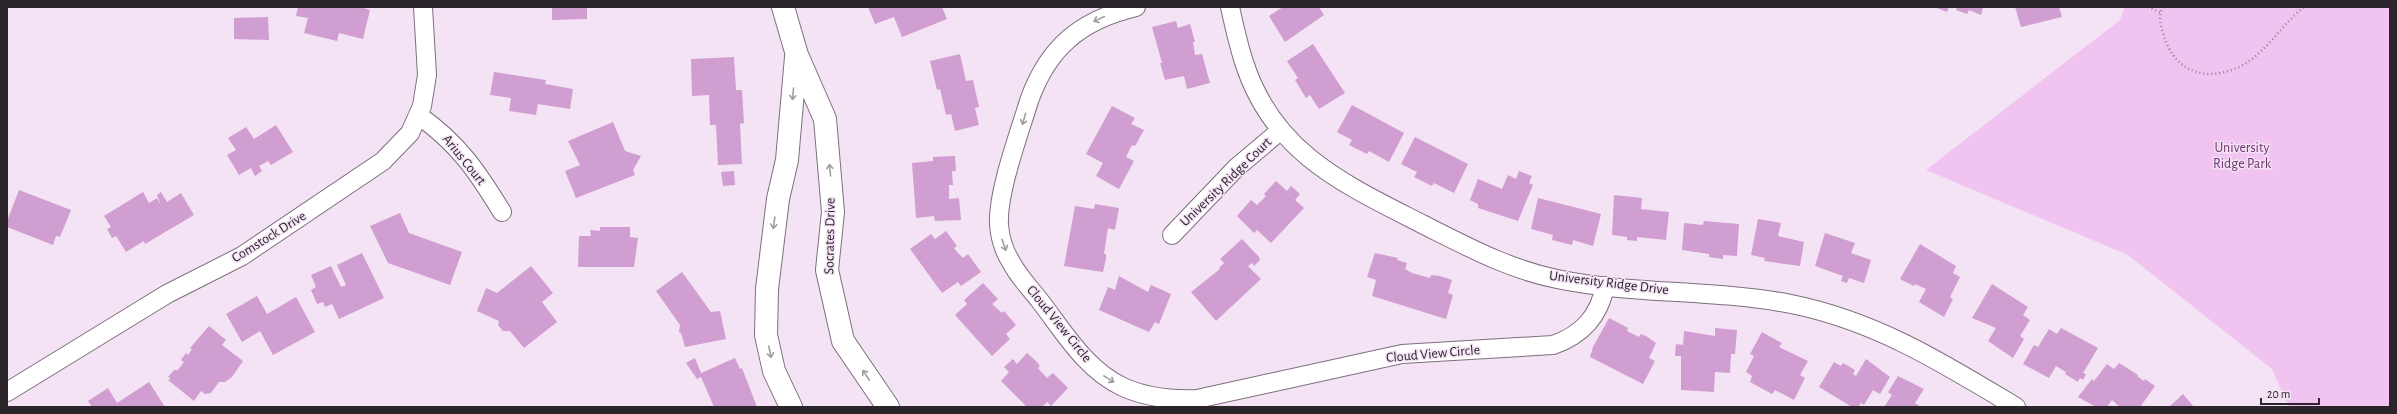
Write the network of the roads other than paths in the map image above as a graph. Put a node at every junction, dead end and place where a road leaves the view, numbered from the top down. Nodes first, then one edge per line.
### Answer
1 (423, 7) edge
2 (783, 7) edge
3 (1136, 7) edge
4 (1230, 7) edge
5 (796, 56) junction
6 (418, 116) junction
7 (1281, 130) junction
8 (502, 212) dead end
9 (1172, 235) dead end
10 (1605, 286) junction
11 (7, 392) edge
12 (791, 407) edge
13 (888, 407) edge
14 (2016, 407) edge

1 - 6 street, Comstock Drive
2 - 5 street, Socrates Drive
3 -> 10 street, Cloud View Circle
4 - 7 street, University Ridge Drive
5 -> 12 street, Socrates Drive
13 -> 5 street, Socrates Drive
6 - 8 street, Arius Court
6 - 11 street, Comstock Drive
7 - 9 street, University Ridge Court
7 - 10 street, University Ridge Drive
10 - 14 street, University Ridge Drive

